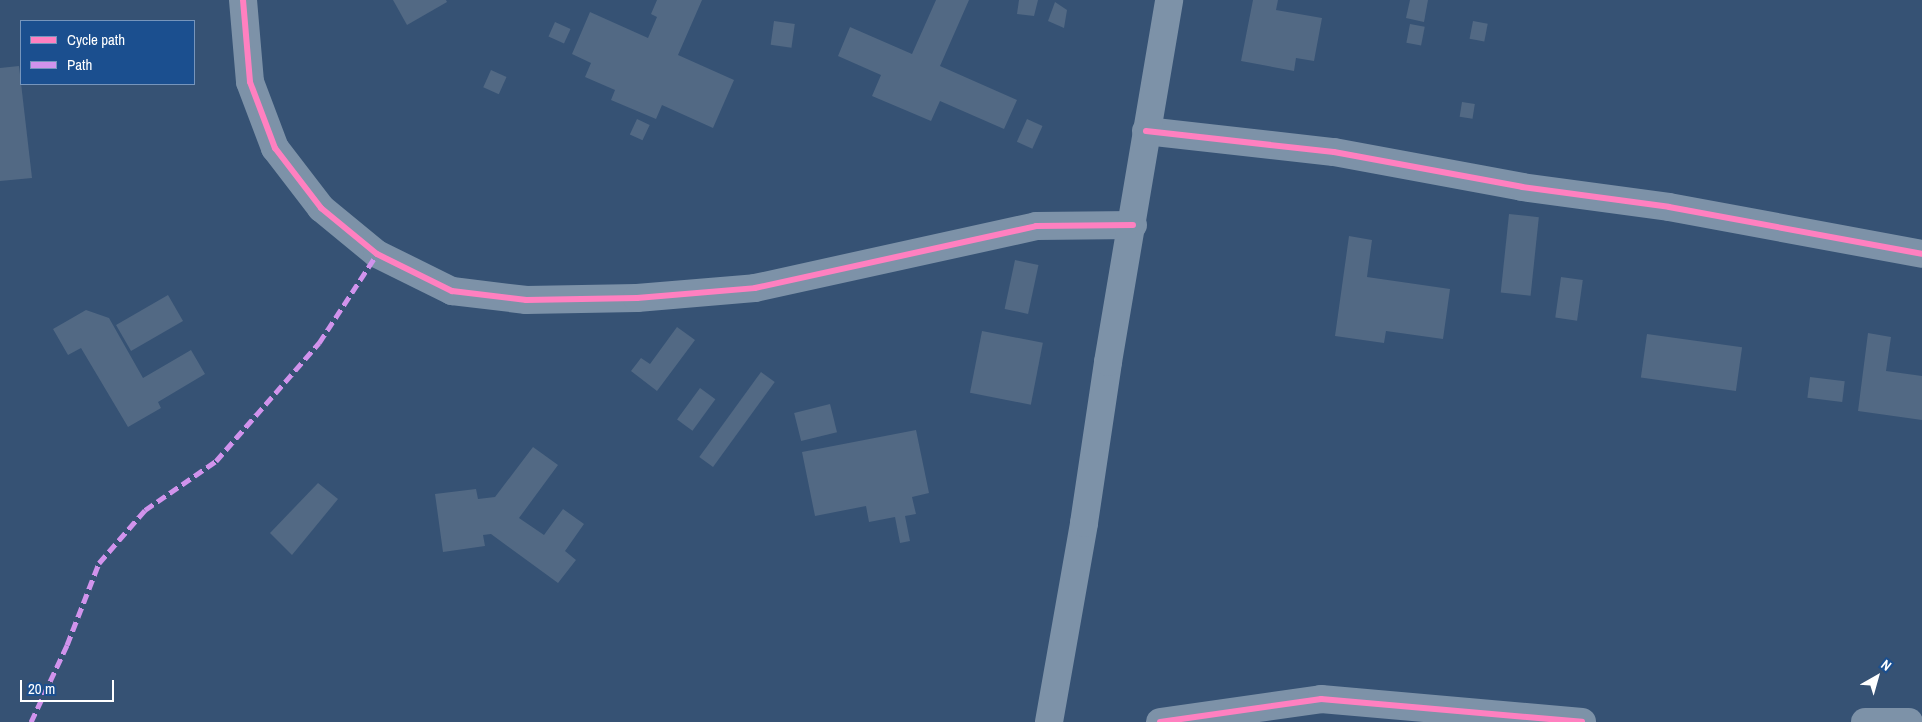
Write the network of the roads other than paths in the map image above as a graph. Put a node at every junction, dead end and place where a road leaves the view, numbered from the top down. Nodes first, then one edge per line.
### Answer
1 (243, 0) edge
2 (1169, 0) edge
3 (1146, 131) junction
4 (1133, 225) junction
5 (1922, 254) edge
6 (1049, 722) edge
7 (1160, 722) edge
8 (1582, 722) edge
9 (1865, 722) edge
10 (1909, 722) edge

1 - 4 street
2 - 3 street
3 - 4 street
3 - 5 street
4 - 6 street
7 - 8 street
9 - 10 street

